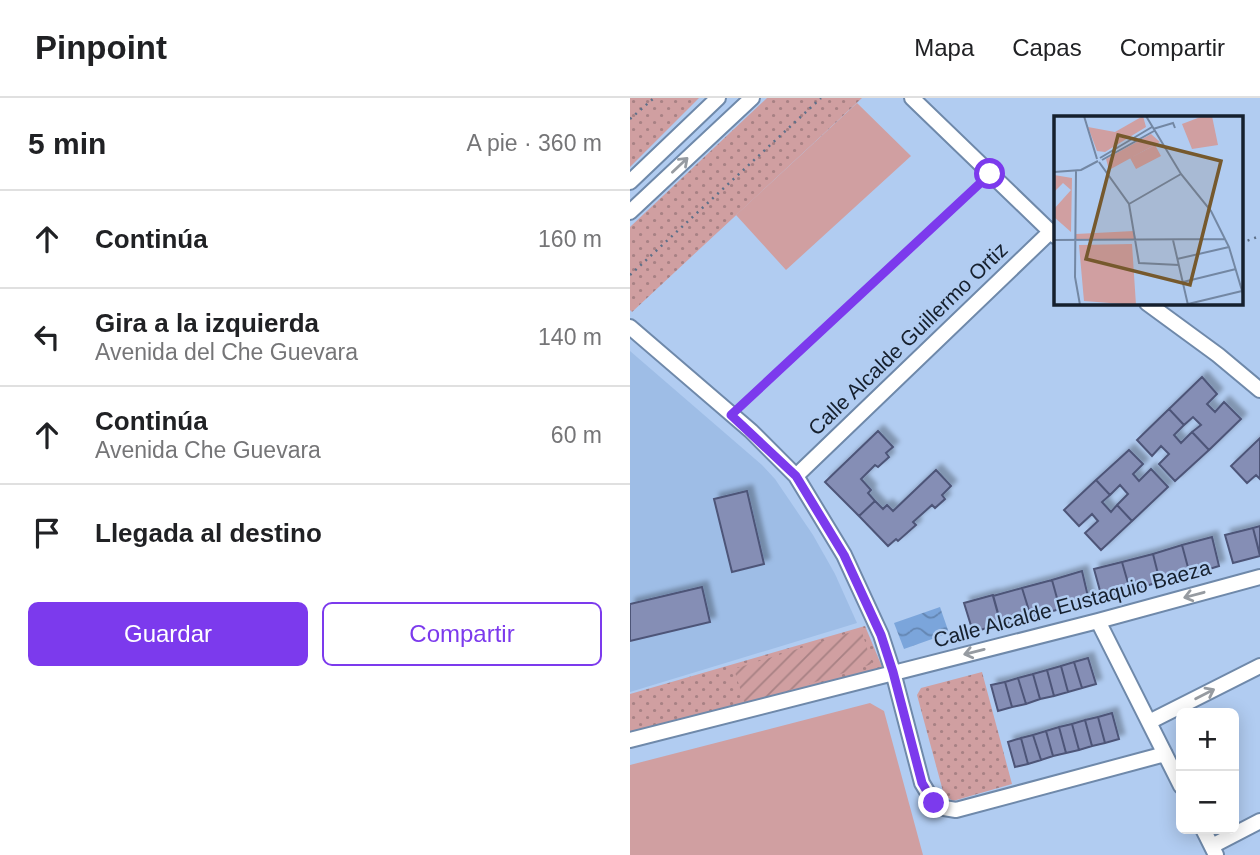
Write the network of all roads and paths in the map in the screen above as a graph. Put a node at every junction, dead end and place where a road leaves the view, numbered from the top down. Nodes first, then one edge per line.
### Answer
1 (654, 98) edge
2 (718, 98) edge
3 (752, 98) edge
4 (821, 98) edge
5 (912, 98) edge
6 (630, 120) edge
7 (990, 174) junction
8 (630, 182) edge
9 (630, 212) edge
10 (1053, 234) edge
11 (1260, 236) edge
12 (1242, 243) edge
13 (630, 275) edge
14 (1148, 304) edge
15 (630, 327) edge
16 (1260, 390) edge
17 (731, 415) junction
18 (796, 476) junction
19 (1260, 577) edge
20 (1098, 621) junction
21 (1260, 666) edge
22 (893, 672) junction
23 (1149, 722) junction
24 (630, 740) edge
25 (1165, 754) junction
26 (1176, 776) edge
27 (1260, 821) edge
28 (1206, 834) edge
29 (1214, 850) edge

1 - 6 path
2 - 8 street
9 -> 3 street
4 - 13 path
5 - 7 street
7 - 10 street
7 - 17 path
10 - 18 street, Calle Alcalde Guillermo Ortiz
11 - 12 path
14 - 16 street
15 - 17 street
17 - 18 street
18 - 22 street
19 -> 20 street, Calle Alcalde Eustaquio Baeza
20 -> 22 street, Calle Alcalde Eustaquio Baeza
20 - 23 street
23 -> 21 street
22 - 24 street, Calle Alcalde Eustaquio Baeza
22 - 25 street
23 - 25 street
25 - 26 street
27 - 29 street
28 - 29 street

